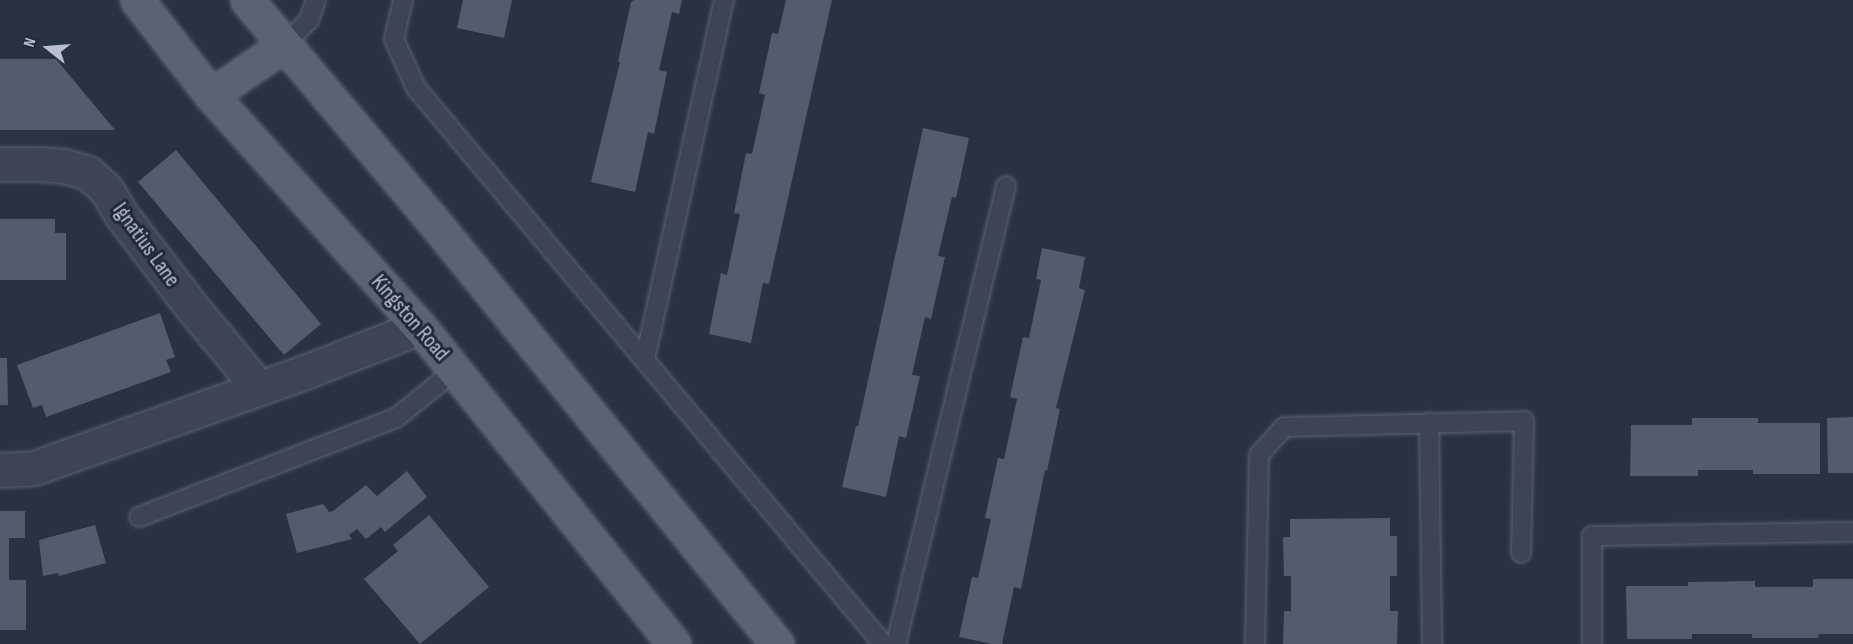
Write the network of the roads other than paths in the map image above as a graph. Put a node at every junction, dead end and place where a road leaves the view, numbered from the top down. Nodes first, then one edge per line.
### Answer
1 (137, 0) edge
2 (247, 0) edge
3 (316, 0) edge
4 (403, 0) edge
5 (724, 0) edge
6 (284, 45) junction
7 (211, 95) junction
8 (0, 164) edge
9 (1006, 186) dead end
10 (420, 327) junction
11 (645, 359) junction
12 (455, 370) junction
13 (259, 388) junction
14 (1429, 422) junction
15 (0, 470) edge
16 (140, 517) dead end
17 (1853, 532) edge
18 (1521, 553) dead end
19 (674, 644) edge
20 (777, 644) edge
21 (883, 644) edge
22 (896, 644) edge
23 (1255, 644) edge
24 (1432, 644) edge
25 (1592, 644) edge

1 - 7 main road, Kingston Road
2 - 6 main road
3 - 6 lane
4 - 11 lane
5 - 11 lane
6 - 7 main road
6 - 20 main road
7 - 10 main road, Kingston Road
8 - 13 street, Ignatius Lane
9 - 22 lane
10 - 12 main road, Kingston Road
10 - 13 street
11 - 21 lane
12 - 16 lane
12 - 19 main road, Kingston Road
13 - 15 street
14 - 18 lane
14 - 23 lane
14 - 24 lane
17 - 25 lane

